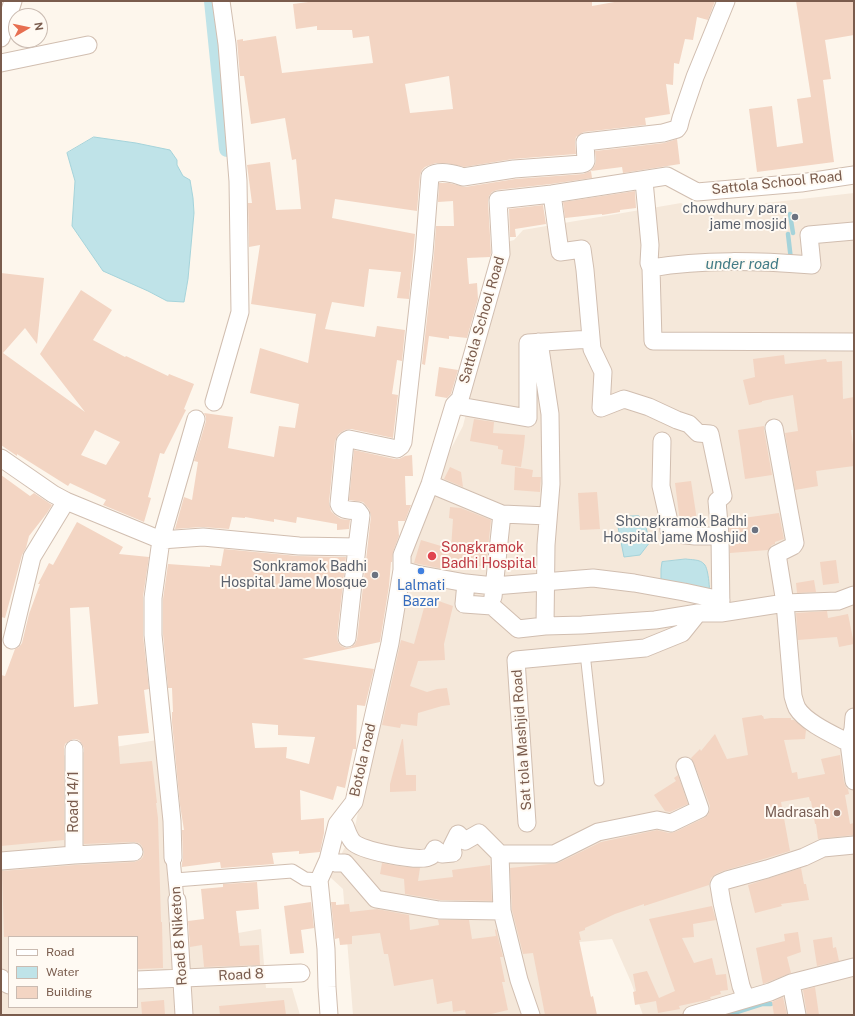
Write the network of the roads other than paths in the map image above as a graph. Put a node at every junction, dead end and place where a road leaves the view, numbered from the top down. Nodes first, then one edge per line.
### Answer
1 (13, 1) edge
2 (221, 1) edge
3 (726, 1) edge
4 (1, 38) edge
5 (88, 45) dead end
6 (1, 63) edge
7 (854, 175) edge
8 (644, 180) junction
9 (552, 194) junction
10 (854, 231) edge
11 (651, 268) junction
12 (591, 339) junction
13 (539, 342) junction
14 (854, 342) edge
15 (214, 402) dead end
16 (454, 405) junction
17 (196, 419) dead end
18 (774, 428) dead end
19 (662, 442) dead end
20 (1, 458) edge
21 (430, 484) junction
22 (66, 501) junction
23 (502, 514) junction
24 (548, 516) junction
25 (720, 536) junction
26 (161, 540) junction
27 (357, 547) junction
28 (402, 570) junction
29 (466, 583) junction
30 (546, 583) junction
31 (494, 586) junction
32 (854, 595) edge
33 (785, 603) junction
34 (492, 606) junction
35 (721, 607) junction
36 (698, 613) junction
37 (545, 626) junction
38 (347, 638) dead end
39 (12, 640) dead end
40 (585, 653) junction
41 (854, 717) edge
42 (849, 743) junction
43 (74, 749) dead end
44 (685, 766) dead end
45 (854, 781) edge
46 (599, 782) dead end
47 (527, 822) dead end
48 (337, 824) junction
49 (854, 845) edge
50 (134, 852) dead end
51 (500, 854) junction
52 (74, 855) junction
53 (173, 858) joint
54 (328, 860) junction
55 (1, 861) edge
56 (175, 880) junction
57 (319, 880) junction
58 (177, 900) joint
59 (502, 911) junction
60 (854, 967) edge
61 (301, 973) dead end
62 (182, 978) junction
63 (138, 980) edge
64 (791, 983) junction
65 (746, 999) junction
66 (184, 1015) edge
67 (329, 1015) edge
68 (531, 1015) edge
69 (692, 1015) edge
70 (797, 1015) edge

1 - 4 street
2 - 15 street
3 - 27 street
5 - 6 street
7 - 8 street, Sattola School Road
8 - 9 street, Sattola School Road
8 - 11 street
9 - 12 street
9 - 16 street, Sattola School Road
10 - 11 street
11 - 14 street
12 - 13 street
12 - 25 street
13 - 16 street
13 - 24 street
16 - 21 street, Sattola School Road
17 - 26 street
18 - 33 street
19 - 25 street
20 - 22 street
21 - 23 street
21 - 28 street, Sattola School Road
22 - 26 street
22 - 39 street
23 - 24 street
23 - 31 street
24 - 30 street
25 - 35 street
26 - 27 street
26 - 53 street
27 - 38 street
28 - 29 street
28 - 48 street, Botola road
29 - 31 street
29 - 34 street
30 - 31 street
30 - 35 street
30 - 37 street
31 - 34 street
32 - 33 street
33 - 35 street
33 - 42 street
34 - 37 street
35 - 36 street
36 - 37 street
36 - 40 street, Sat tola Mashjid Road
40 - 46 lane
40 - 47 street, Sat tola Mashjid Road
41 - 42 street
42 - 45 street
43 - 52 street, Road 14/1
44 - 51 street
48 - 51 street
48 - 54 street, Botola road
49 - 65 street
50 - 52 street
51 - 59 street
52 - 55 street
53 - 56 street, Road 8 Niketon
54 - 57 street, Botola road
54 - 59 street
56 - 57 street
56 - 58 street, Road 8 Niketon
57 - 67 street
58 - 62 street, Road 8 Niketon
59 - 68 street
60 - 64 street
61 - 62 street, Road 8
62 - 63 street, Road 8
62 - 66 street, Road 8 Niketon
64 - 65 street
64 - 70 street
65 - 69 street

